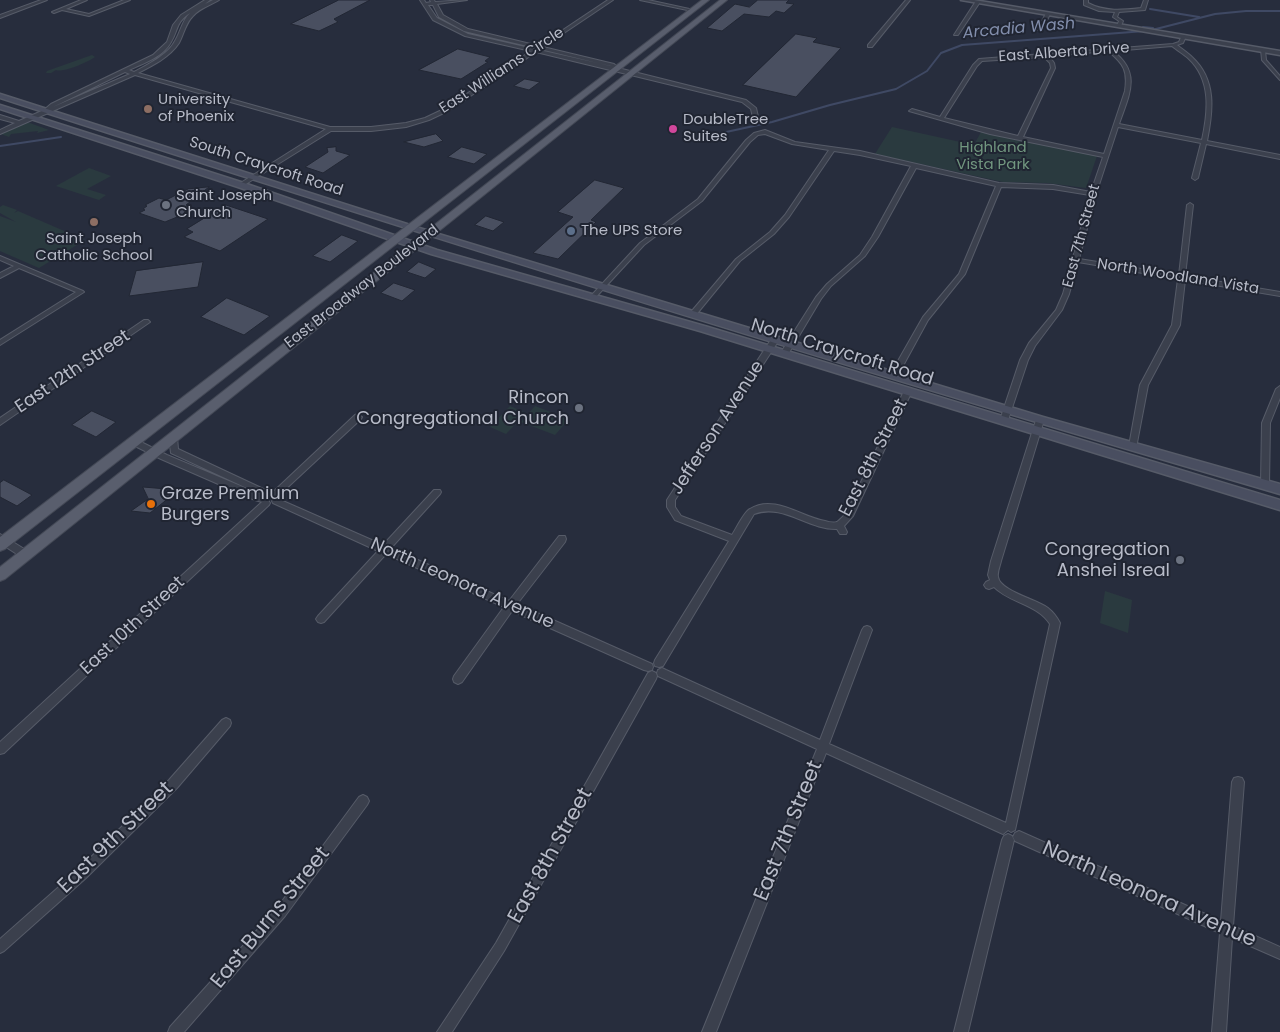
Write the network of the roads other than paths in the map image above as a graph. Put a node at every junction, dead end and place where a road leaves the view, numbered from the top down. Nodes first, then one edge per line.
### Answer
1 (45, 0) edge
2 (85, 0) edge
3 (128, 0) edge
4 (208, 0) edge
5 (217, 0) edge
6 (465, 0) edge
7 (611, 0) edge
8 (642, 0) edge
9 (716, 0) edge
10 (724, 0) edge
11 (908, 0) edge
12 (964, 0) edge
13 (1146, 0) edge
14 (423, 2) edge
15 (432, 2) edge
16 (978, 2) junction
17 (1086, 4) edge
18 (699, 5) edge
19 (61, 9) junction
20 (1110, 11) junction
21 (54, 12) dead end
22 (1117, 12) junction
23 (708, 13) junction
24 (1048, 14) junction
25 (0, 17) edge
26 (1108, 17) junction
27 (1118, 19) junction
28 (1106, 24) junction
29 (1119, 26) junction
30 (690, 27) junction
31 (1040, 29) dead end
32 (956, 34) dead end
33 (1184, 36) junction
34 (870, 46) dead end
35 (1173, 46) junction
36 (536, 50) junction
37 (1110, 50) junction
38 (1263, 50) junction
39 (1280, 53) edge
40 (1044, 55) junction
41 (616, 69) junction
42 (126, 71) junction
43 (132, 73) junction
44 (632, 74) junction
45 (1280, 79) edge
46 (0, 96) edge
47 (0, 107) edge
48 (46, 111) junction
49 (912, 111) dead end
50 (0, 117) edge
51 (32, 118) junction
52 (941, 119) junction
53 (756, 121) dead end
54 (19, 123) junction
55 (1117, 125) junction
56 (330, 128) junction
57 (0, 132) edge
58 (765, 132) joint
59 (1020, 138) junction
60 (1202, 142) junction
61 (116, 145) junction
62 (832, 149) junction
63 (182, 154) junction
64 (1105, 156) junction
65 (1280, 157) edge
66 (914, 166) junction
67 (254, 177) junction
68 (1195, 178) dead end
69 (241, 185) junction
70 (999, 185) junction
71 (1093, 194) junction
72 (1190, 205) dead end
73 (408, 228) junction
74 (429, 234) junction
75 (394, 238) junction
76 (415, 245) junction
77 (0, 258) edge
78 (1076, 260) junction
79 (19, 266) junction
80 (0, 276) edge
81 (1183, 277) junction
82 (602, 287) junction
83 (1280, 294) edge
84 (593, 297) junction
85 (693, 314) junction
86 (146, 322) dead end
87 (776, 340) junction
88 (0, 343) edge
89 (769, 349) junction
90 (787, 349) junction
91 (894, 375) junction
92 (1280, 389) edge
93 (908, 391) junction
94 (1006, 415) junction
95 (358, 417) dead end
96 (0, 422) edge
97 (1039, 425) junction
98 (173, 437) junction
99 (134, 442) junction
100 (1132, 446) junction
101 (154, 452) junction
102 (190, 464) junction
103 (1265, 484) junction
104 (1280, 488) edge
105 (437, 492) dead end
106 (270, 498) junction
107 (1280, 505) edge
108 (562, 539) dead end
109 (733, 539) junction
110 (2, 541) edge
111 (384, 549) junction
112 (26, 555) junction
113 (0, 575) edge
114 (511, 606) junction
115 (321, 618) dead end
116 (867, 630) dead end
117 (655, 670) junction
118 (458, 679) dead end
119 (226, 723) dead end
120 (823, 746) junction
121 (0, 749) edge
122 (1238, 782) dead end
123 (363, 801) dead end
124 (1010, 833) junction
125 (1226, 929) junction
126 (0, 947) edge
127 (1280, 953) edge
128 (175, 1032) edge
129 (444, 1032) edge
130 (709, 1032) edge
131 (961, 1032) edge
132 (1219, 1032) edge

1 - 25 street
2 - 19 street
3 - 19 street
4 - 42 street
5 - 43 street
6 - 15 street
7 - 36 street, East Williams Circle
8 - 18 street
9 - 23 main road
10 - 23 main road, East Broadway Boulevard
11 - 34 street
12 - 16 street
13 - 22 street
14 - 15 street
14 - 36 street
15 - 36 street
16 - 24 street
16 - 32 street
17 - 20 street
18 - 30 main road
18 - 41 main road, East Broadway Boulevard
19 - 21 street
20 - 22 street
20 - 26 street
22 - 27 street
23 - 30 main road, East Broadway Boulevard
24 - 28 street
24 - 31 street
26 - 27 street
26 - 28 street
27 - 29 street
28 - 29 street
29 - 33 street
30 - 44 main road, East Broadway Boulevard
33 - 35 street
33 - 38 street
35 - 37 street, East Alberta Drive
35 - 60 street
36 - 41 street
36 - 56 street, East Williams Circle
37 - 40 street, East Alberta Drive
37 - 55 street, East 7th Street
38 - 39 street
38 - 45 street
40 - 52 street, East Alberta Drive
40 - 59 street
41 - 44 street
41 - 73 main road, East Broadway Boulevard
42 - 43 street, East Williams Circle
42 - 48 street
43 - 48 street
43 - 56 street, East Williams Circle
44 - 53 street
44 - 74 main road, East Broadway Boulevard
46 - 48 main road, South Craycroft Road
47 - 51 main road, South Craycroft Road
48 - 51 street
48 - 63 main road, South Craycroft Road
49 - 52 street
50 - 54 street
51 - 54 street
51 - 61 main road, South Craycroft Road
52 - 59 street
54 - 57 street
55 - 60 street
55 - 64 street, East 7th Street
56 - 67 street
58 - 62 street
58 - 82 street
59 - 64 street
60 - 65 street
60 - 68 street
61 - 63 main road
61 - 69 main road, South Craycroft Road
62 - 66 street
62 - 85 street
63 - 67 main road, South Craycroft Road
64 - 71 street, East 7th Street
66 - 70 street
66 - 90 street
67 - 69 street
67 - 73 main road, South Craycroft Road
69 - 75 main road, South Craycroft Road
70 - 71 street
70 - 91 street, East 8th Street
71 - 78 street, East 7th Street
72 - 81 street
73 - 74 main road, North Craycroft Road
73 - 75 main road, East Broadway Boulevard
74 - 76 main road, East Broadway Boulevard
74 - 82 main road, North Craycroft Road
75 - 76 main road, North Craycroft Road
75 - 99 main road, East Broadway Boulevard
76 - 84 main road, North Craycroft Road
76 - 98 main road, East Broadway Boulevard
77 - 79 street
78 - 81 street, North Woodland Vista
78 - 94 street, East 7th Street
79 - 80 street
79 - 88 street
81 - 83 street, North Woodland Vista
81 - 100 street
82 - 84 street
82 - 85 main road, North Craycroft Road
84 - 89 main road, North Craycroft Road
85 - 87 main road, North Craycroft Road
86 - 96 street, East 12th Street
87 - 89 street, Jefferson Avenue
87 - 90 main road, North Craycroft Road
89 - 90 main road, North Craycroft Road
89 - 109 street, Jefferson Avenue
90 - 91 main road, North Craycroft Road
90 - 93 main road, North Craycroft Road
91 - 94 main road, North Craycroft Road
92 - 103 street
93 - 94 main road, North Craycroft Road
93 - 109 street, East 8th Street
94 - 97 main road, North Craycroft Road
95 - 106 street, East 10th Street
97 - 100 main road, North Craycroft Road
97 - 107 main road, North Craycroft Road
97 - 124 street
98 - 101 main road, East Broadway Boulevard
98 - 102 street, North Leonora Avenue
99 - 101 street, North Leonora Avenue
99 - 110 main road, East Broadway Boulevard
100 - 103 main road, North Craycroft Road
101 - 102 street, North Leonora Avenue
101 - 112 main road, East Broadway Boulevard
102 - 106 street, North Leonora Avenue
103 - 104 main road, North Craycroft Road
105 - 111 street
106 - 111 street, North Leonora Avenue
106 - 121 street, East 10th Street
108 - 114 street
109 - 117 street, East 8th Street
110 - 112 street
111 - 114 street, North Leonora Avenue
111 - 115 street
112 - 113 main road, East Broadway Boulevard
114 - 117 street, North Leonora Avenue
114 - 118 street
116 - 120 street, East 7th Street
117 - 120 street, North Leonora Avenue
117 - 129 street, East 8th Street
119 - 126 street, East 9th Street
120 - 124 street, North Leonora Avenue
120 - 130 street, East 7th Street
122 - 125 street
123 - 128 street, East Burns Street
124 - 125 street, North Leonora Avenue
124 - 131 street
125 - 127 street, North Leonora Avenue
125 - 132 street

